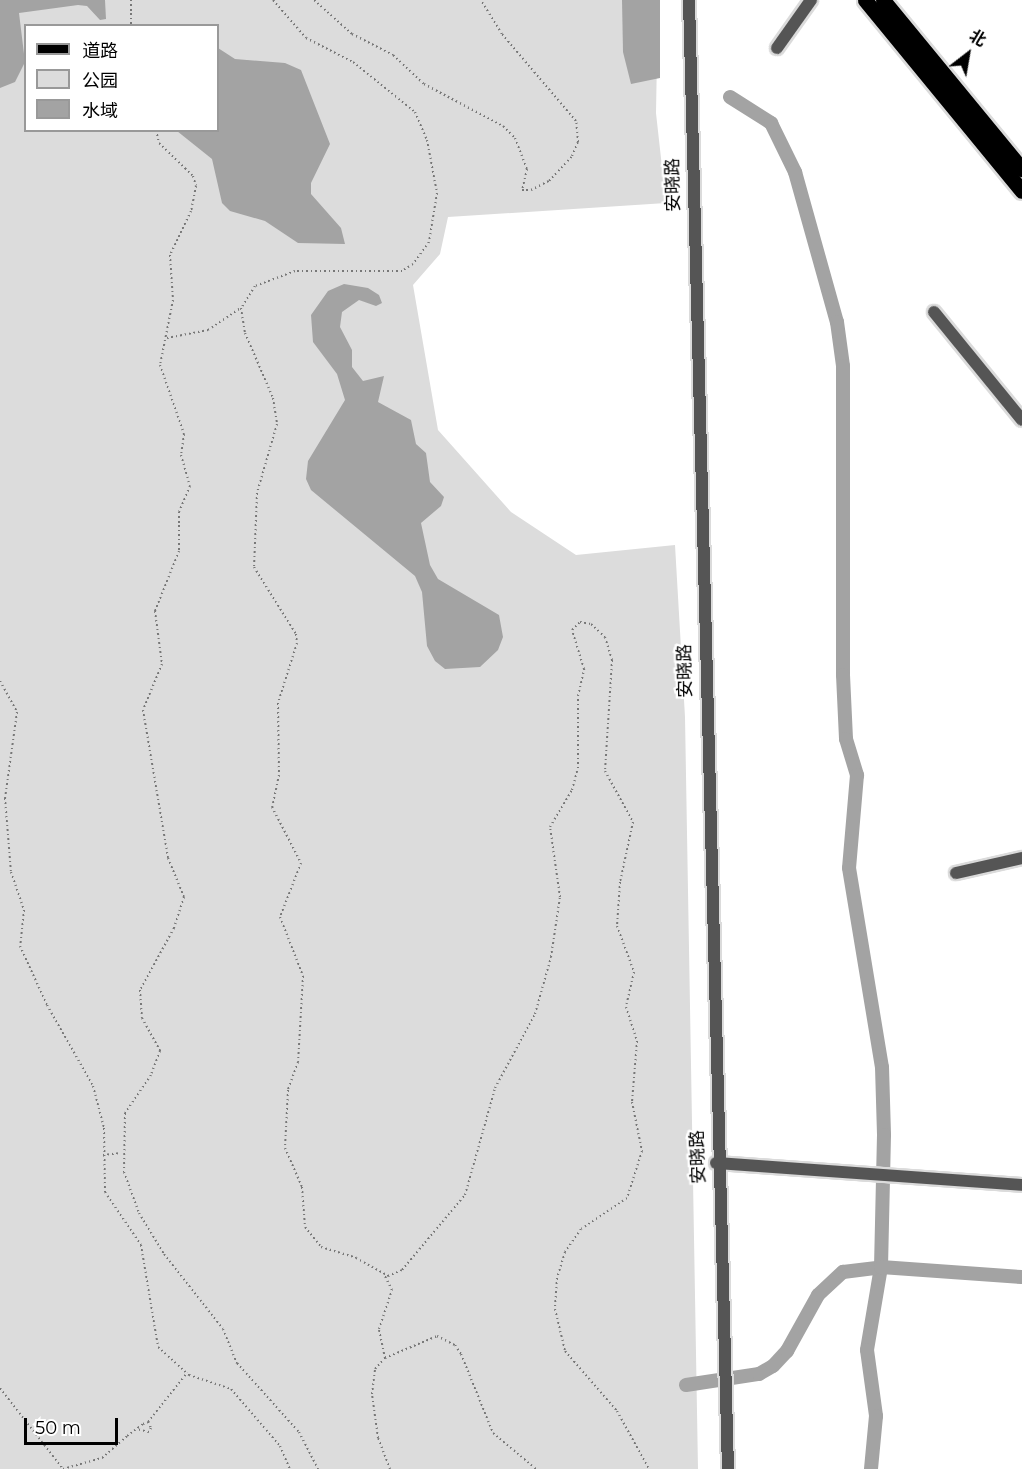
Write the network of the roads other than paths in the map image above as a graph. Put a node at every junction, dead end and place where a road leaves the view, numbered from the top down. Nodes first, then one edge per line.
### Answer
1 (689, 0) edge
2 (811, 0) edge
3 (865, 0) edge
4 (883, 0) edge
5 (777, 48) dead end
6 (1022, 169) edge
7 (1022, 191) edge
8 (934, 312) dead end
9 (1022, 420) edge
10 (1022, 858) edge
11 (956, 873) dead end
12 (716, 1163) junction
13 (1022, 1185) edge
14 (728, 1469) edge

1 - 12 street, 安晓路
2 - 5 street
3 - 7 main road
4 - 6 main road
8 - 9 street
10 - 11 street
12 - 13 street
12 - 14 street, 安晓路

